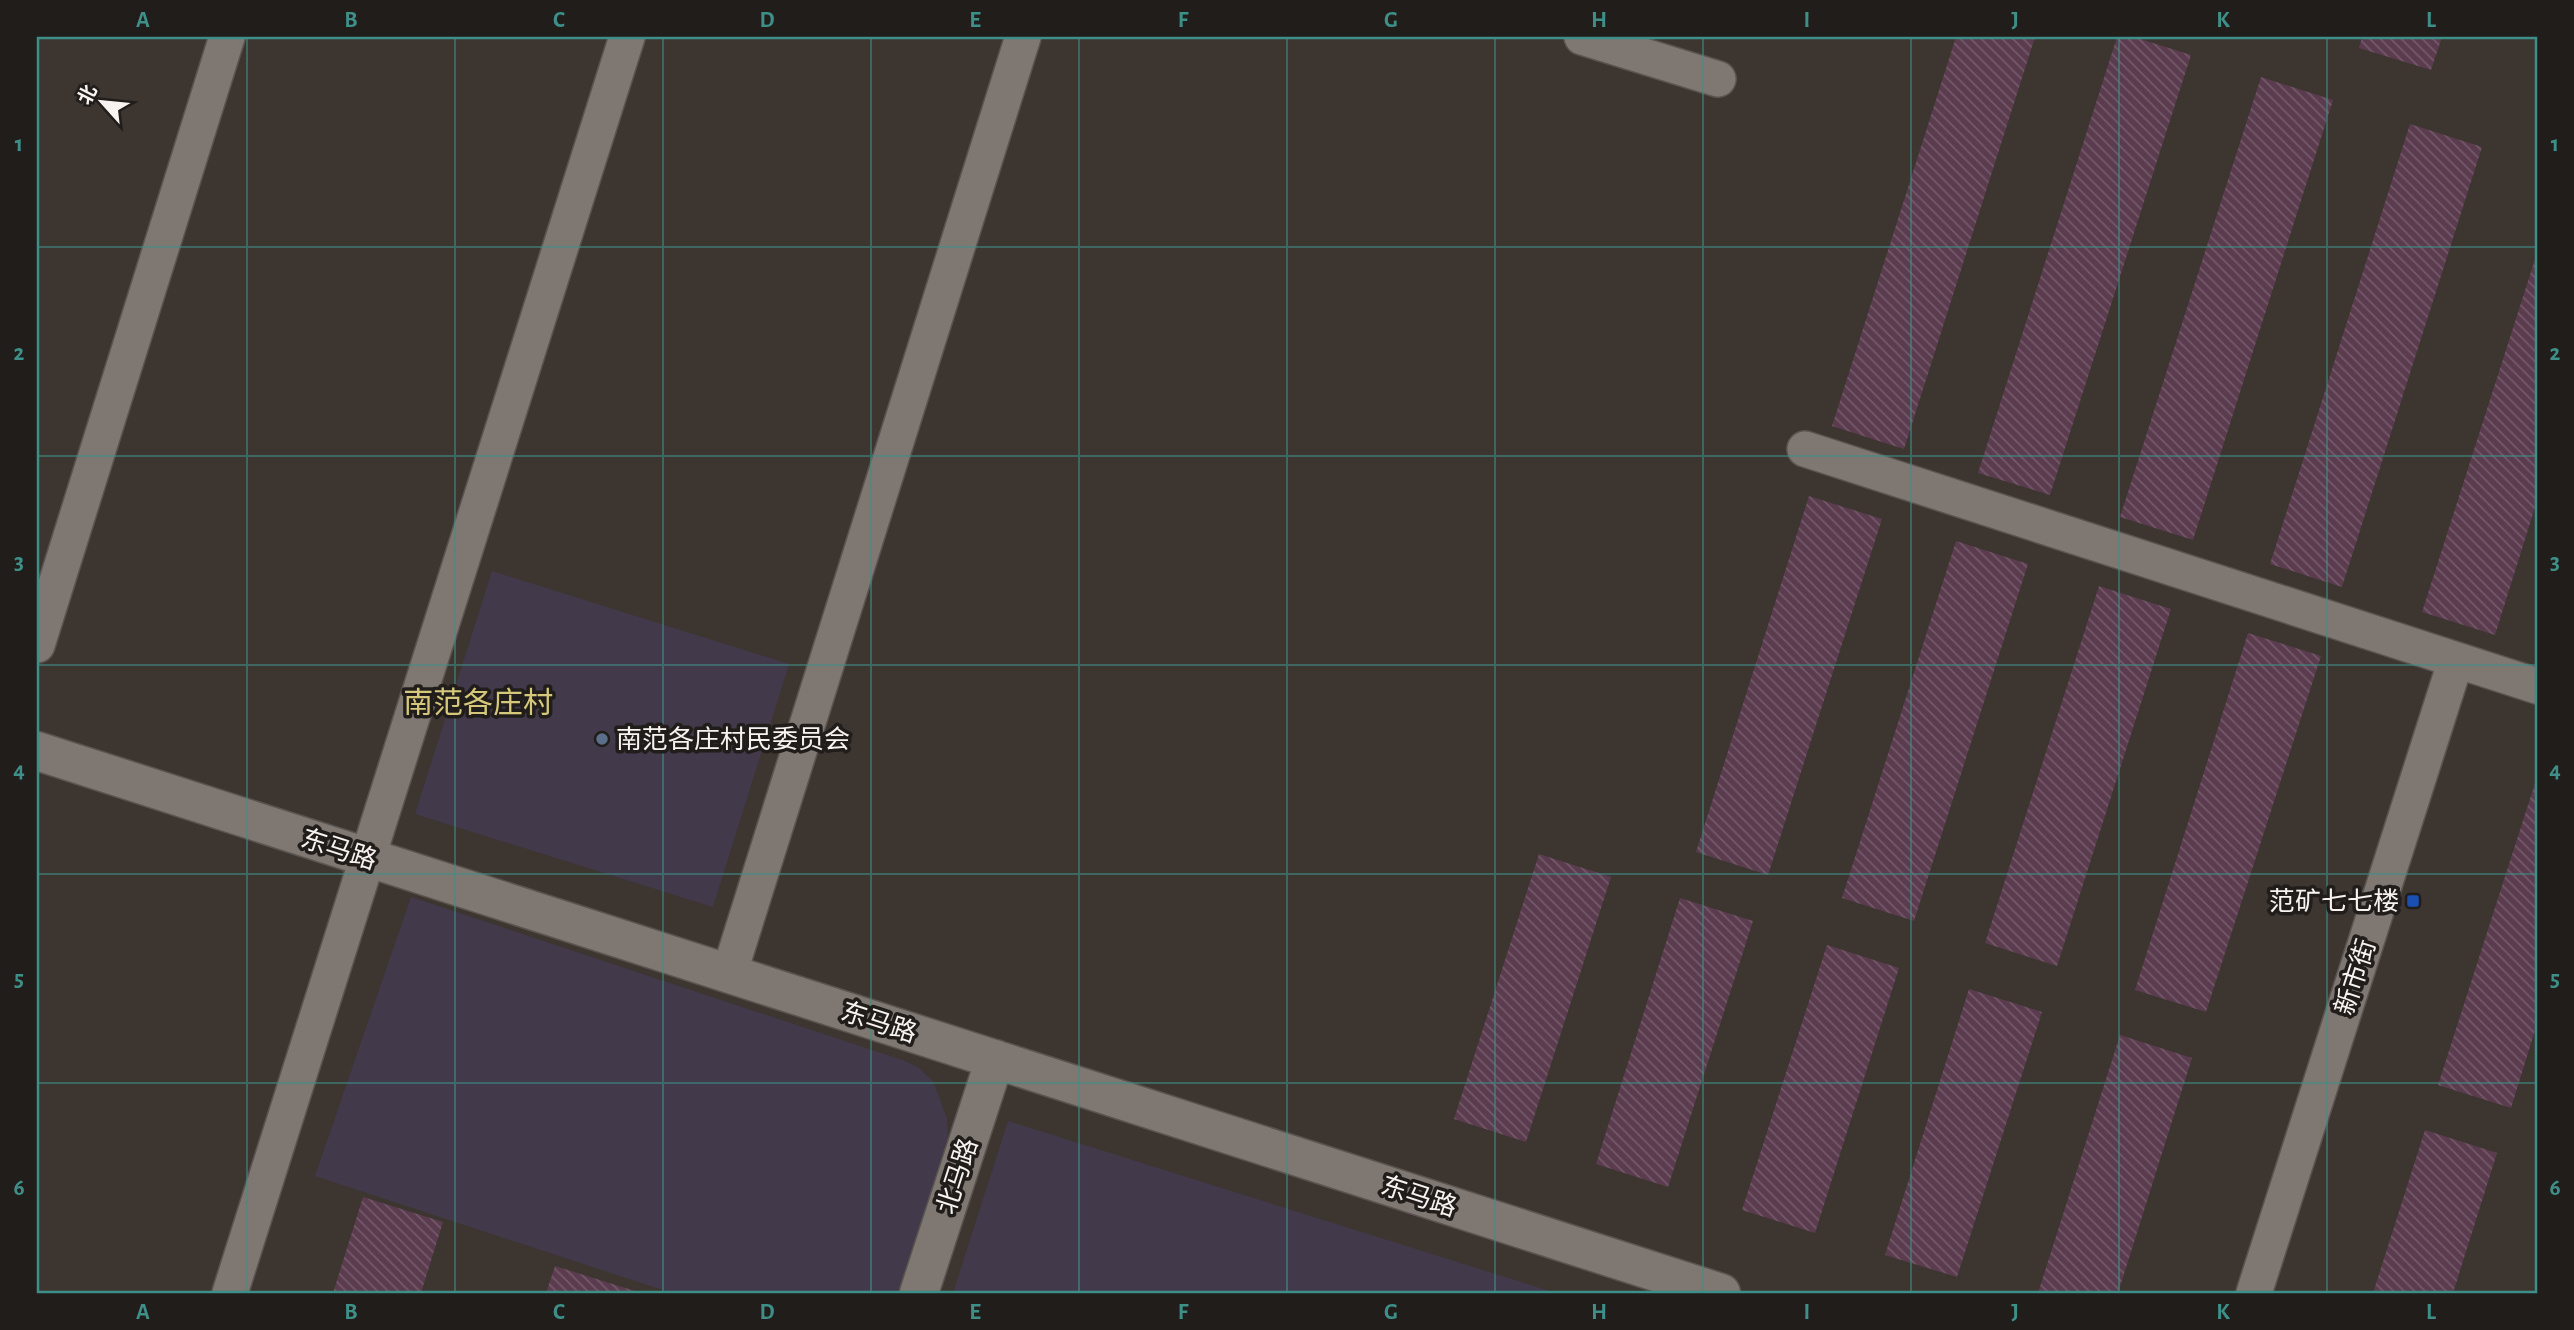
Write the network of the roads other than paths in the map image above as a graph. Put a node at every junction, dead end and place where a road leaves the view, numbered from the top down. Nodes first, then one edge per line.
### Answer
1 (227, 37) edge
2 (627, 37) edge
3 (1023, 37) edge
4 (1582, 37) edge
5 (1718, 79) dead end
6 (1805, 449) dead end
7 (37, 645) edge
8 (2456, 660) junction
9 (2537, 686) edge
10 (37, 751) edge
11 (367, 858) junction
12 (729, 974) junction
13 (995, 1059) junction
14 (230, 1293) edge
15 (919, 1293) edge
16 (1721, 1293) edge
17 (2254, 1293) edge

1 - 7 street
2 - 11 street
3 - 12 street
4 - 5 street
6 - 8 street
8 - 9 street
8 - 17 street, 新市街
10 - 11 street, 东马路
11 - 12 street, 东马路
11 - 14 street
12 - 13 street, 东马路
13 - 15 street, 北马路
13 - 16 street, 东马路

